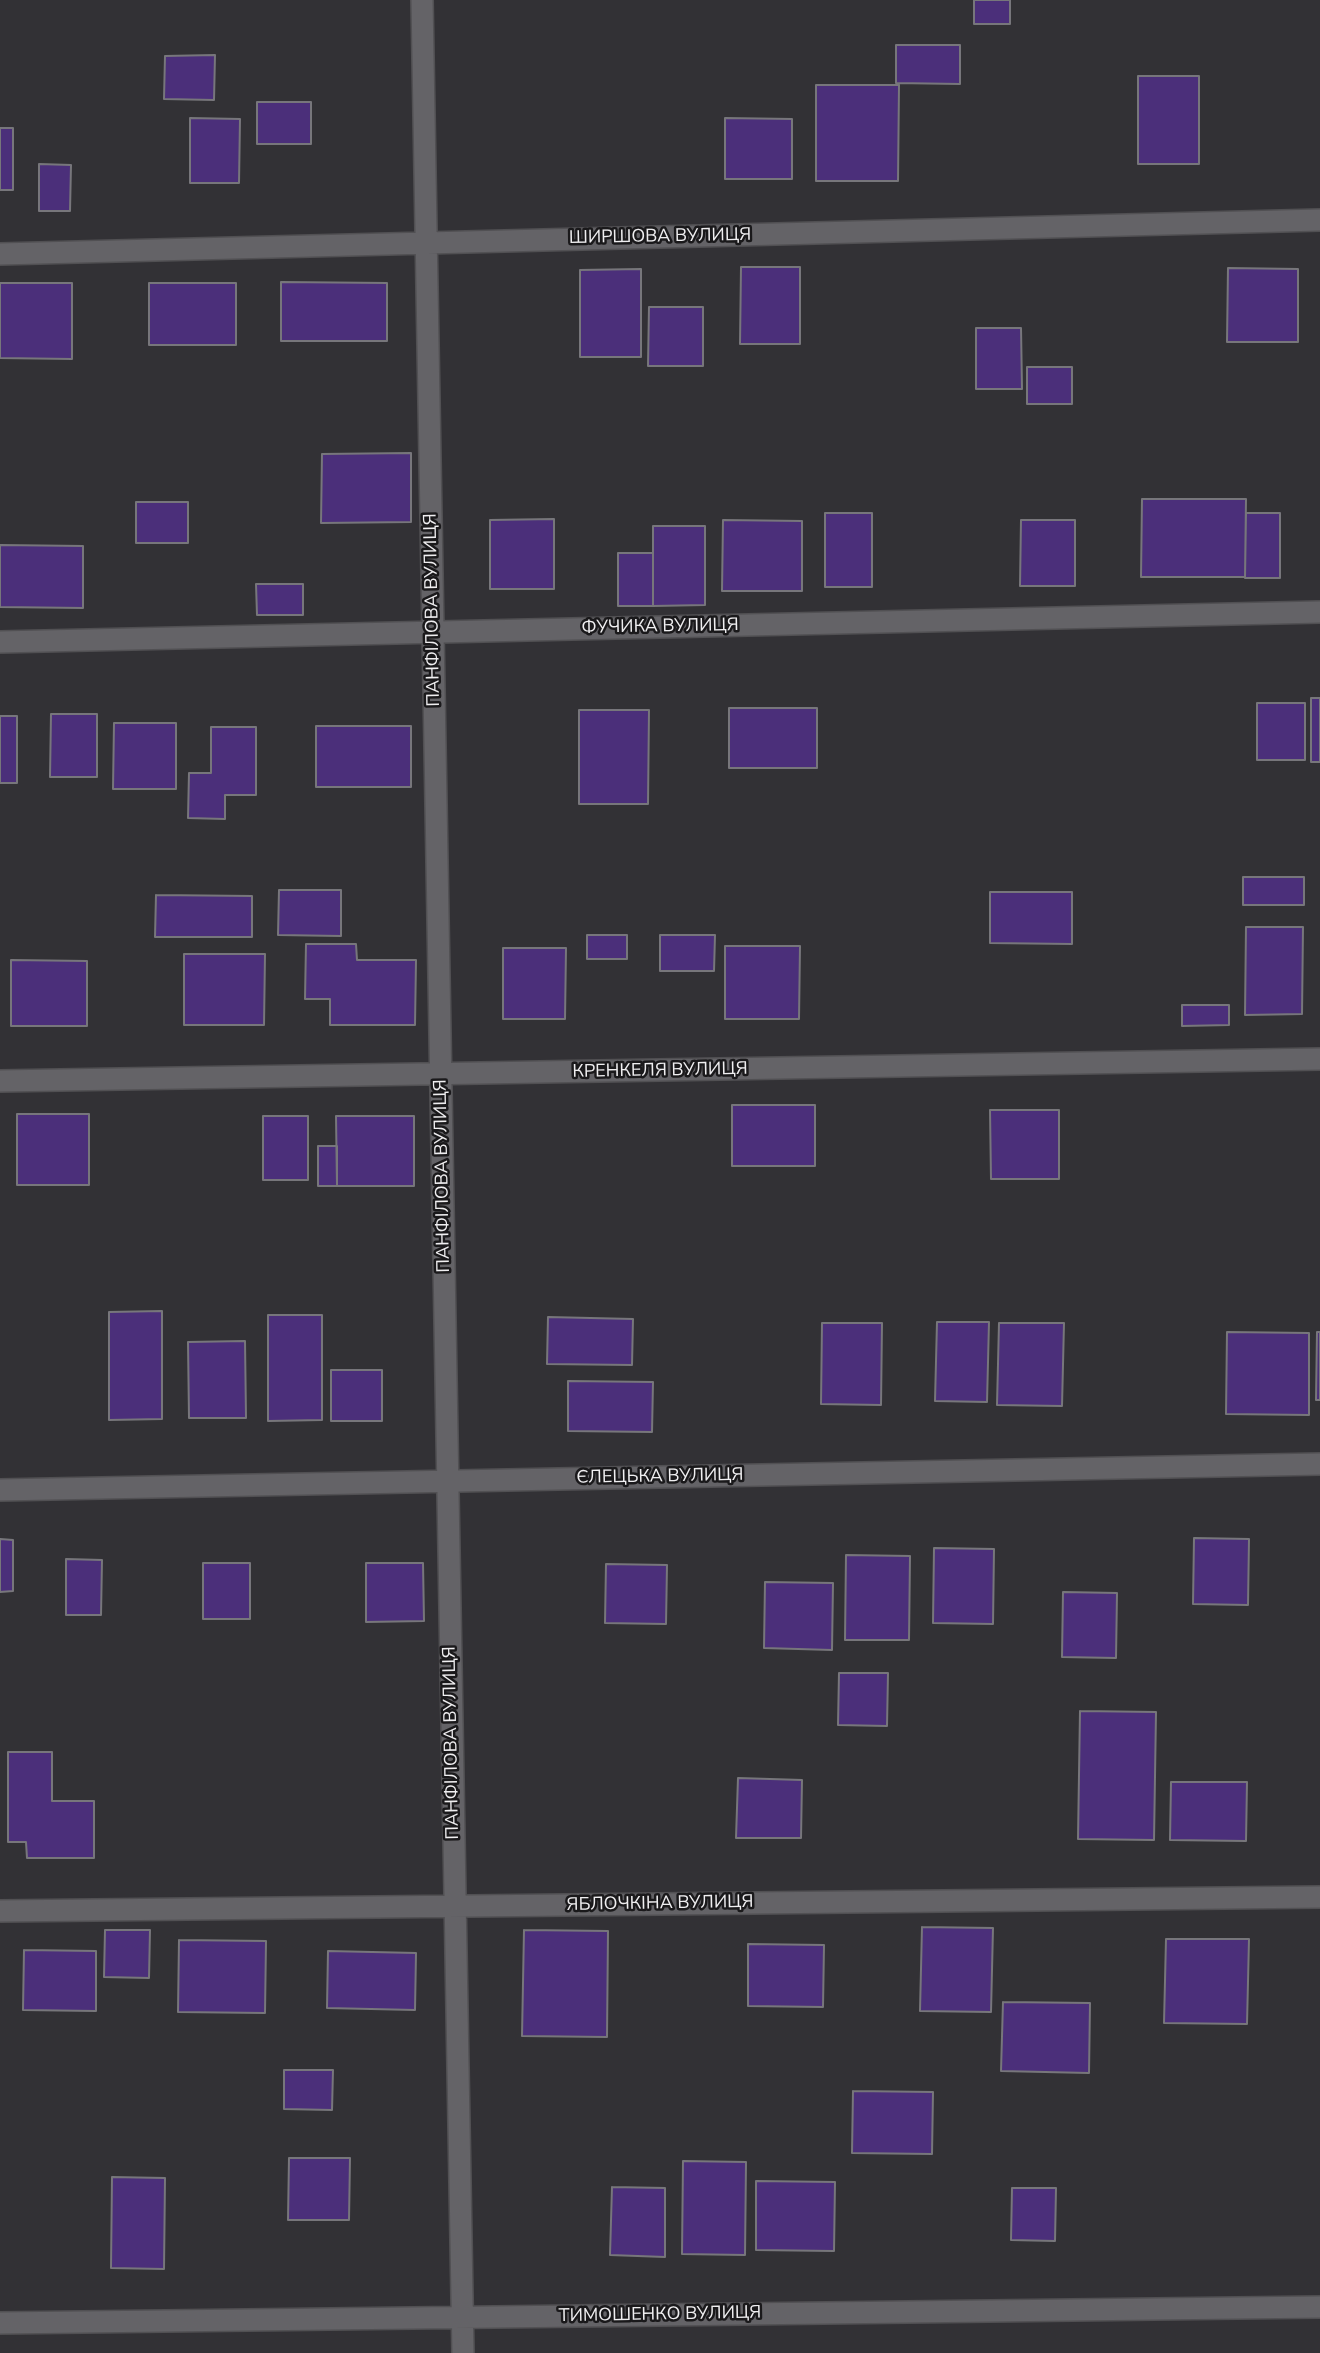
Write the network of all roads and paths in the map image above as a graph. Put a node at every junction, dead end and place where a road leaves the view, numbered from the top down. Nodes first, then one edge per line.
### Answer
1 (422, 0) edge
2 (1320, 220) edge
3 (427, 243) junction
4 (0, 254) edge
5 (1320, 612) edge
6 (433, 632) junction
7 (0, 642) edge
8 (1320, 1059) edge
9 (441, 1075) junction
10 (0, 1081) edge
11 (1320, 1464) edge
12 (448, 1481) junction
13 (0, 1490) edge
14 (1320, 1897) edge
15 (455, 1906) junction
16 (0, 1912) edge
17 (1320, 2306) edge
18 (462, 2317) junction
19 (0, 2323) edge
20 (463, 2353) edge

1 - 3 street, ПАНФІЛОВА ВУЛИЦЯ
2 - 3 street, ШИРШОВА ВУЛИЦЯ
3 - 4 street, ШИРШОВА ВУЛИЦЯ
3 - 6 street, ПАНФІЛОВА ВУЛИЦЯ
5 - 6 street, ФУЧИКА ВУЛИЦЯ
6 - 7 street, ФУЧИКА ВУЛИЦЯ
6 - 9 street, ПАНФІЛОВА ВУЛИЦЯ
8 - 9 street, КРЕНКЕЛЯ ВУЛИЦЯ
9 - 10 street, КРЕНКЕЛЯ ВУЛИЦЯ
9 - 12 street, ПАНФІЛОВА ВУЛИЦЯ
11 - 12 street, ЄЛЕЦЬКА ВУЛИЦЯ
12 - 13 street, ЄЛЕЦЬКА ВУЛИЦЯ
12 - 15 street, ПАНФІЛОВА ВУЛИЦЯ
14 - 15 street, ЯБЛОЧКІНА ВУЛИЦЯ
15 - 16 street, ЯБЛОЧКІНА ВУЛИЦЯ
15 - 18 street, ПАНФІЛОВА ВУЛИЦЯ
17 - 18 street, ТИМОШЕНКО ВУЛИЦЯ
18 - 19 street, ТИМОШЕНКО ВУЛИЦЯ
18 - 20 street, ПАНФІЛОВА ВУЛИЦЯ

